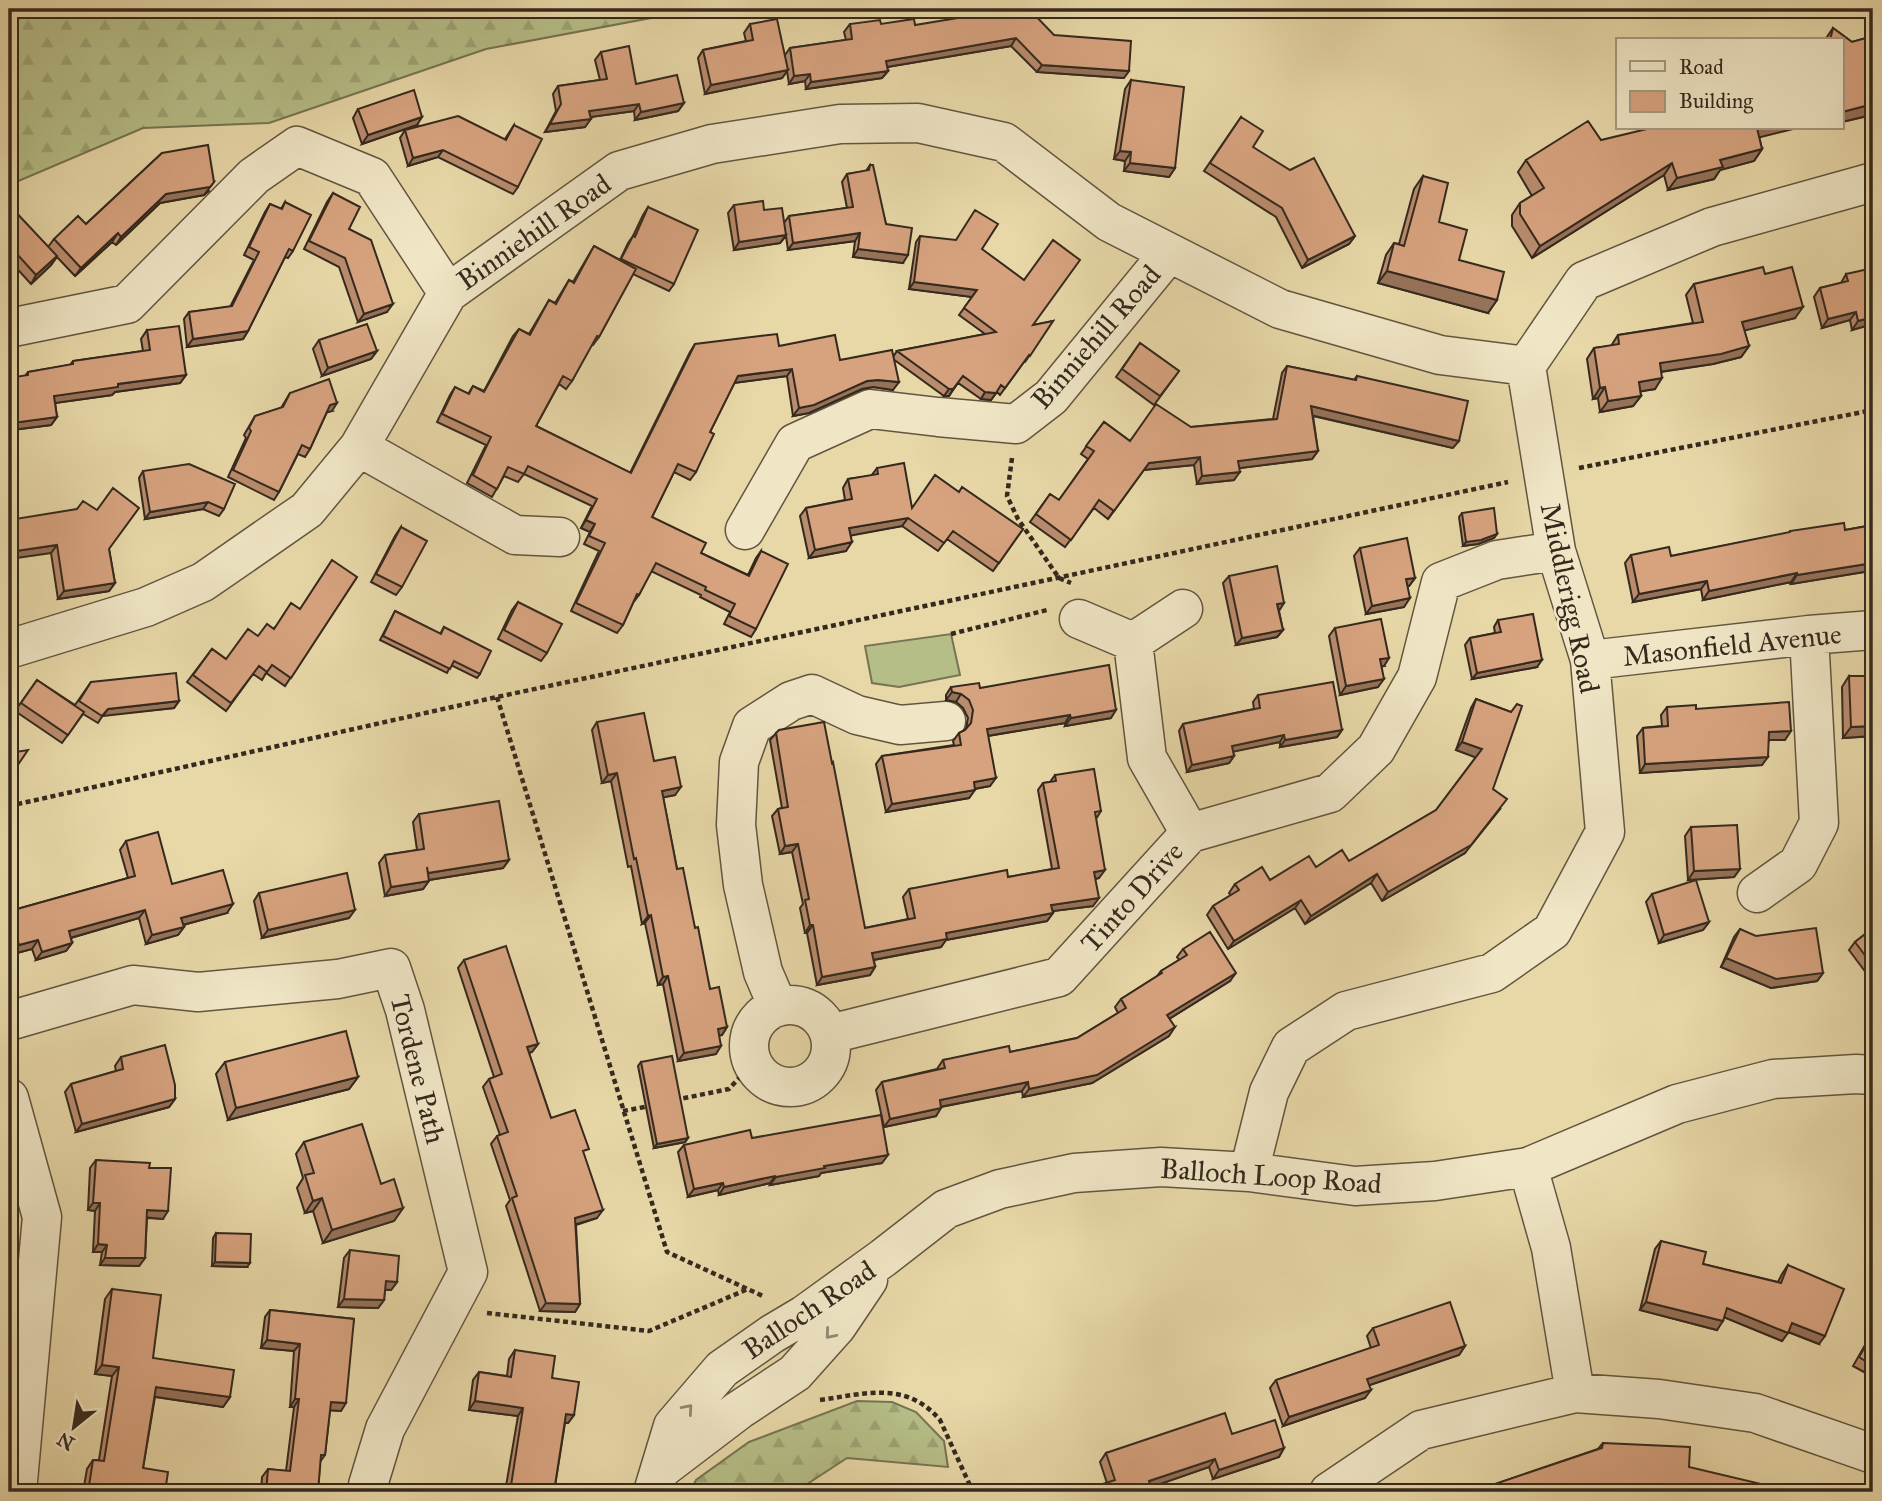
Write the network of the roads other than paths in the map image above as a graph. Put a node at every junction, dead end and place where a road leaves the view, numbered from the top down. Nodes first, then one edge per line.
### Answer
1 (1873, 182) edge
2 (1169, 253) junction
3 (448, 293) junction
4 (9, 328) edge
5 (1526, 366) junction
6 (359, 447) junction
7 (745, 530) dead end
8 (560, 537) dead end
9 (1556, 551) junction
10 (1081, 603) road end
11 (1183, 609) dead end
12 (1873, 630) edge
13 (1809, 635) junction
14 (1133, 642) junction
15 (9, 649) edge
16 (1590, 660) junction
17 (946, 721) dead end
18 (1190, 833) junction
19 (1757, 893) dead end
20 (778, 1007) junction
21 (9, 1021) edge
22 (830, 1034) junction
23 (1873, 1075) edge
24 (9, 1098) edge
25 (1528, 1167) junction
26 (1249, 1172) junction
27 (883, 1258) junction
28 (1575, 1393) junction
29 (1873, 1454) edge
30 (656, 1481) edge
31 (18, 1492) edge
32 (370, 1492) edge
33 (1329, 1492) edge

1 - 5 street
2 - 3 street, Binniehill Road
2 - 5 street, Binniehill Road
2 - 7 street, Binniehill Road
3 - 4 street
3 - 6 street, Binniehill Road
5 - 9 street, Middlerigg Road
6 - 8 street
6 - 15 street, Binniehill Road
9 - 16 street, Middlerigg Road
9 - 18 street, Tinto Drive
10 - 14 street
11 - 14 street
12 - 13 street, Masonfield Avenue
13 - 16 street, Masonfield Avenue
13 - 19 street
14 - 18 street
16 - 26 street, Middlerigg Road
17 - 20 street
18 - 22 street, Tinto Drive
20 - 22 street
20 - 22 street
21 - 32 street, Tordene Path
23 - 25 street, Balloch Loop Road
24 - 31 street
25 - 26 street, Balloch Loop Road
25 - 28 street
26 - 27 street, Balloch Loop Road
27 -> 30 street, Balloch Road
30 -> 27 street, Balloch Road
28 - 29 street
28 - 33 street

